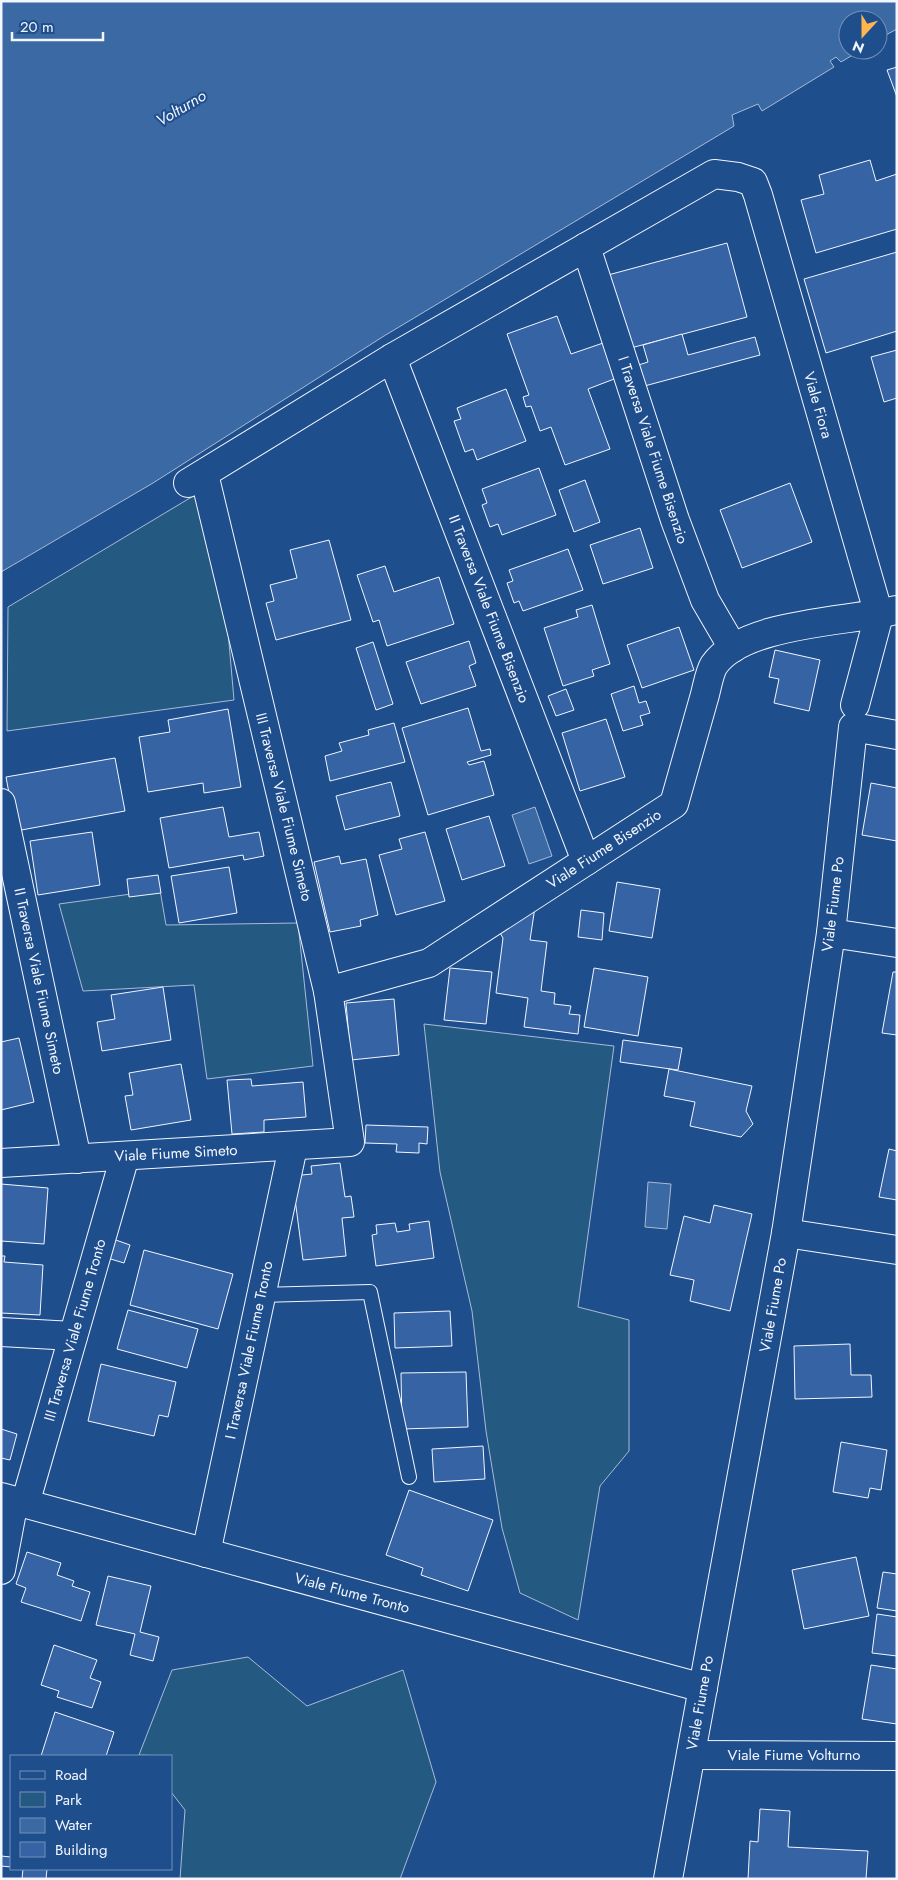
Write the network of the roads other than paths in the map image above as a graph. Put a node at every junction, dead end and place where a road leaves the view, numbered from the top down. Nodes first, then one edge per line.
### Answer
1 (586, 247) junction
2 (392, 358) junction
3 (888, 612) edge
4 (733, 648) junction
5 (854, 716) junction
6 (897, 734) edge
7 (1, 803) edge
8 (586, 861) junction
9 (831, 933) junction
10 (897, 943) edge
11 (328, 991) junction
12 (350, 1142) joint
13 (293, 1147) junction
14 (124, 1156) junction
15 (77, 1159) junction
16 (1, 1164) edge
17 (786, 1233) junction
18 (897, 1250) edge
19 (260, 1296) junction
20 (1, 1332) edge
21 (73, 1336) junction
22 (408, 1477) dead end
23 (13, 1500) edge
24 (206, 1553) junction
25 (1, 1570) edge
26 (703, 1688) junction
27 (691, 1755) junction
28 (897, 1756) edge
29 (668, 1879) edge

1 - 2 street
1 - 3 street, Viale Fiora
1 - 4 street, I Traversa Viale Fiume Bisenzio
2 - 8 street, II Traversa Viale Fiume Bisenzio
2 - 11 street, III Traversa Viale Fiume Simeto
3 - 4 street, Viale Fiume Bisenzio
3 - 5 street, Viale Fiume Po
4 - 8 street, Viale Fiume Bisenzio
5 - 6 street
5 - 9 street, Viale Fiume Po
7 - 15 street, II Traversa Viale Fiume Simeto
8 - 11 street, Viale Fiume Bisenzio
9 - 10 street
9 - 17 street, Viale Fiume Po
11 - 12 street, III Traversa Viale Fiume Simeto
12 - 13 street, Viale Fiume Simeto
13 - 14 street, Viale Fiume Simeto
13 - 19 street, I Traversa Viale Fiume Tronto
14 - 15 street, Viale Fiume Simeto
14 - 21 street, III Traversa Viale Fiume Tronto
15 - 16 street, Viale Fiume Simeto
17 - 18 street
17 - 26 street, Viale Fiume Po
19 - 22 lane
19 - 24 street, I Traversa Viale Fiume Tronto
20 - 21 street
21 - 23 street, III Traversa Viale Fiume Tronto
23 - 24 street, Viale FIume Tronto
23 - 25 street, III Traversa Viale Fiume Tronto
24 - 26 street, Viale FIume Tronto
26 - 27 street, Viale Fiume Po
27 - 28 street, Viale Fiume Volturno
27 - 29 street, Viale Fiume Po

